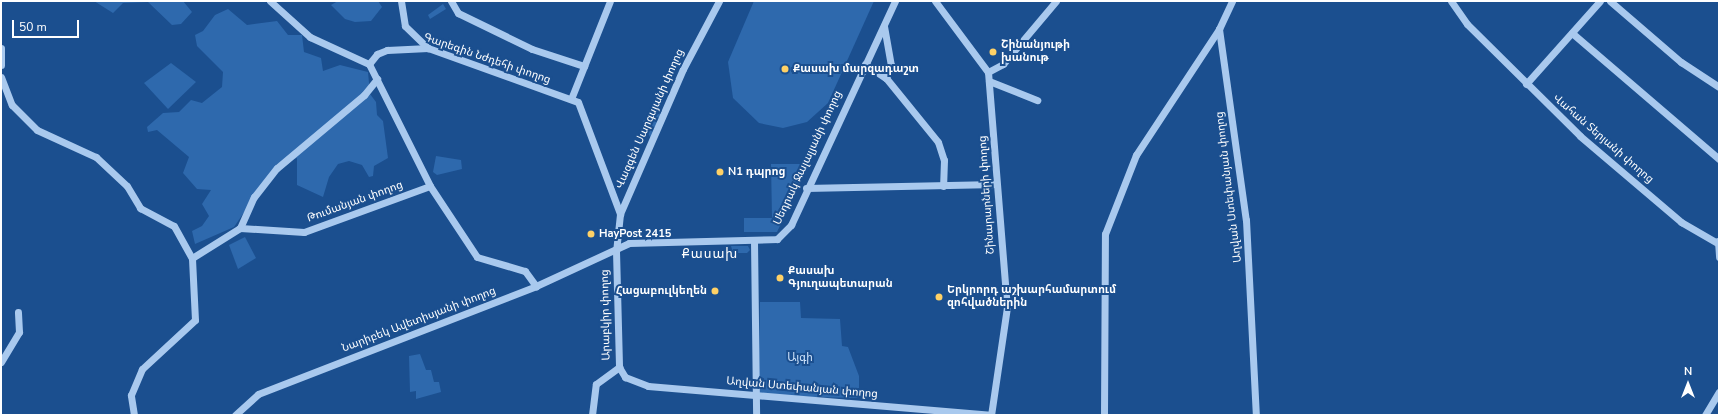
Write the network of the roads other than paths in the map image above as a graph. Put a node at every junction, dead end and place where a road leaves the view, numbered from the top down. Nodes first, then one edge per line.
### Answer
1 (270, 1) edge
2 (401, 1) edge
3 (451, 1) edge
4 (610, 1) edge
5 (719, 1) edge
6 (895, 1) edge
7 (935, 1) edge
8 (1056, 1) edge
9 (1232, 1) edge
10 (1450, 1) edge
11 (1600, 1) edge
12 (1610, 1) edge
13 (884, 25) junction
14 (1219, 29) junction
15 (1572, 33) junction
16 (1, 48) edge
17 (428, 48) junction
18 (369, 64) junction
19 (865, 64) junction
20 (1, 66) edge
21 (584, 66) junction
22 (988, 72) junction
23 (1, 76) edge
24 (886, 78) junction
25 (376, 79) junction
26 (989, 82) junction
27 (1526, 84) junction
28 (1719, 87) edge
29 (571, 99) junction
30 (1037, 100) dead end
31 (1719, 159) edge
32 (996, 184) junction
33 (430, 186) junction
34 (943, 186) junction
35 (806, 188) junction
36 (620, 214) junction
37 (240, 228) junction
38 (754, 241) junction
39 (1718, 243) edge
40 (616, 251) junction
41 (192, 258) junction
42 (1719, 258) edge
43 (536, 286) junction
44 (18, 312) dead end
45 (1, 362) edge
46 (618, 367) junction
47 (1719, 392) edge
48 (756, 396) junction
49 (134, 415) edge
50 (235, 415) edge
51 (592, 415) edge
52 (756, 415) edge
53 (990, 415) edge
54 (1104, 415) edge
55 (1256, 415) edge
56 (1705, 415) edge

1 - 18 street
2 - 17 street
3 - 21 street
4 - 21 street
5 - 36 street, Վազգեն Սարգսյանի փողոց
6 - 13 street, Սեդրակ Ջալալյանի փողոց
7 - 22 street
8 - 22 street
9 - 14 street
10 - 27 street, Վահան Տերյանի փողոց
11 - 15 street
12 - 28 street
13 - 19 street, Սեդրակ Ջալալյանի փողոց
13 - 24 street
14 - 54 street
14 - 55 street, Աղվան Ստեփանյան փողոց
15 - 27 street
15 - 31 street
16 - 20 street
17 - 18 street, Գարեգին Նժդեհի փողոց
17 - 29 street, Գարեգին Նժդեհի փողոց
18 - 25 street
19 - 24 street
19 - 35 street, Սեդրակ Ջալալյանի փողոց
21 - 29 street
22 - 26 street, Շինարարների փողոց
23 - 41 street
24 - 34 street
25 - 33 street
25 - 37 street
26 - 30 street
26 - 32 street, Շինարարների փողոց
27 - 39 street, Վահան Տերյանի փողոց
29 - 36 street
32 - 34 street
32 - 53 street, Շինարարների փողոց
33 - 37 street, Թումանյան փողոց
33 - 43 street
34 - 35 street
35 - 38 street, Սեդրակ Ջալալյանի փողոց
36 - 40 street, Վազգեն Սարգսյանի փողոց
37 - 41 street
38 - 40 street, Սեդրակ Ջալալյանի փողոց
38 - 48 street
39 - 42 street
40 - 43 street, Նարիբեկ Ավետիսյանի փողոց
40 - 46 street, Արաբկիր փողոց
41 - 49 street
43 - 50 street, Նարիբեկ Ավետիսյանի փողոց
44 - 45 street
46 - 48 street, Աղվան Ստեփանյան փողոց
46 - 51 street, Արաբկիր փողոց
47 - 56 street
48 - 52 street
48 - 53 street, Աղվան Ստեփանյան փողոց

